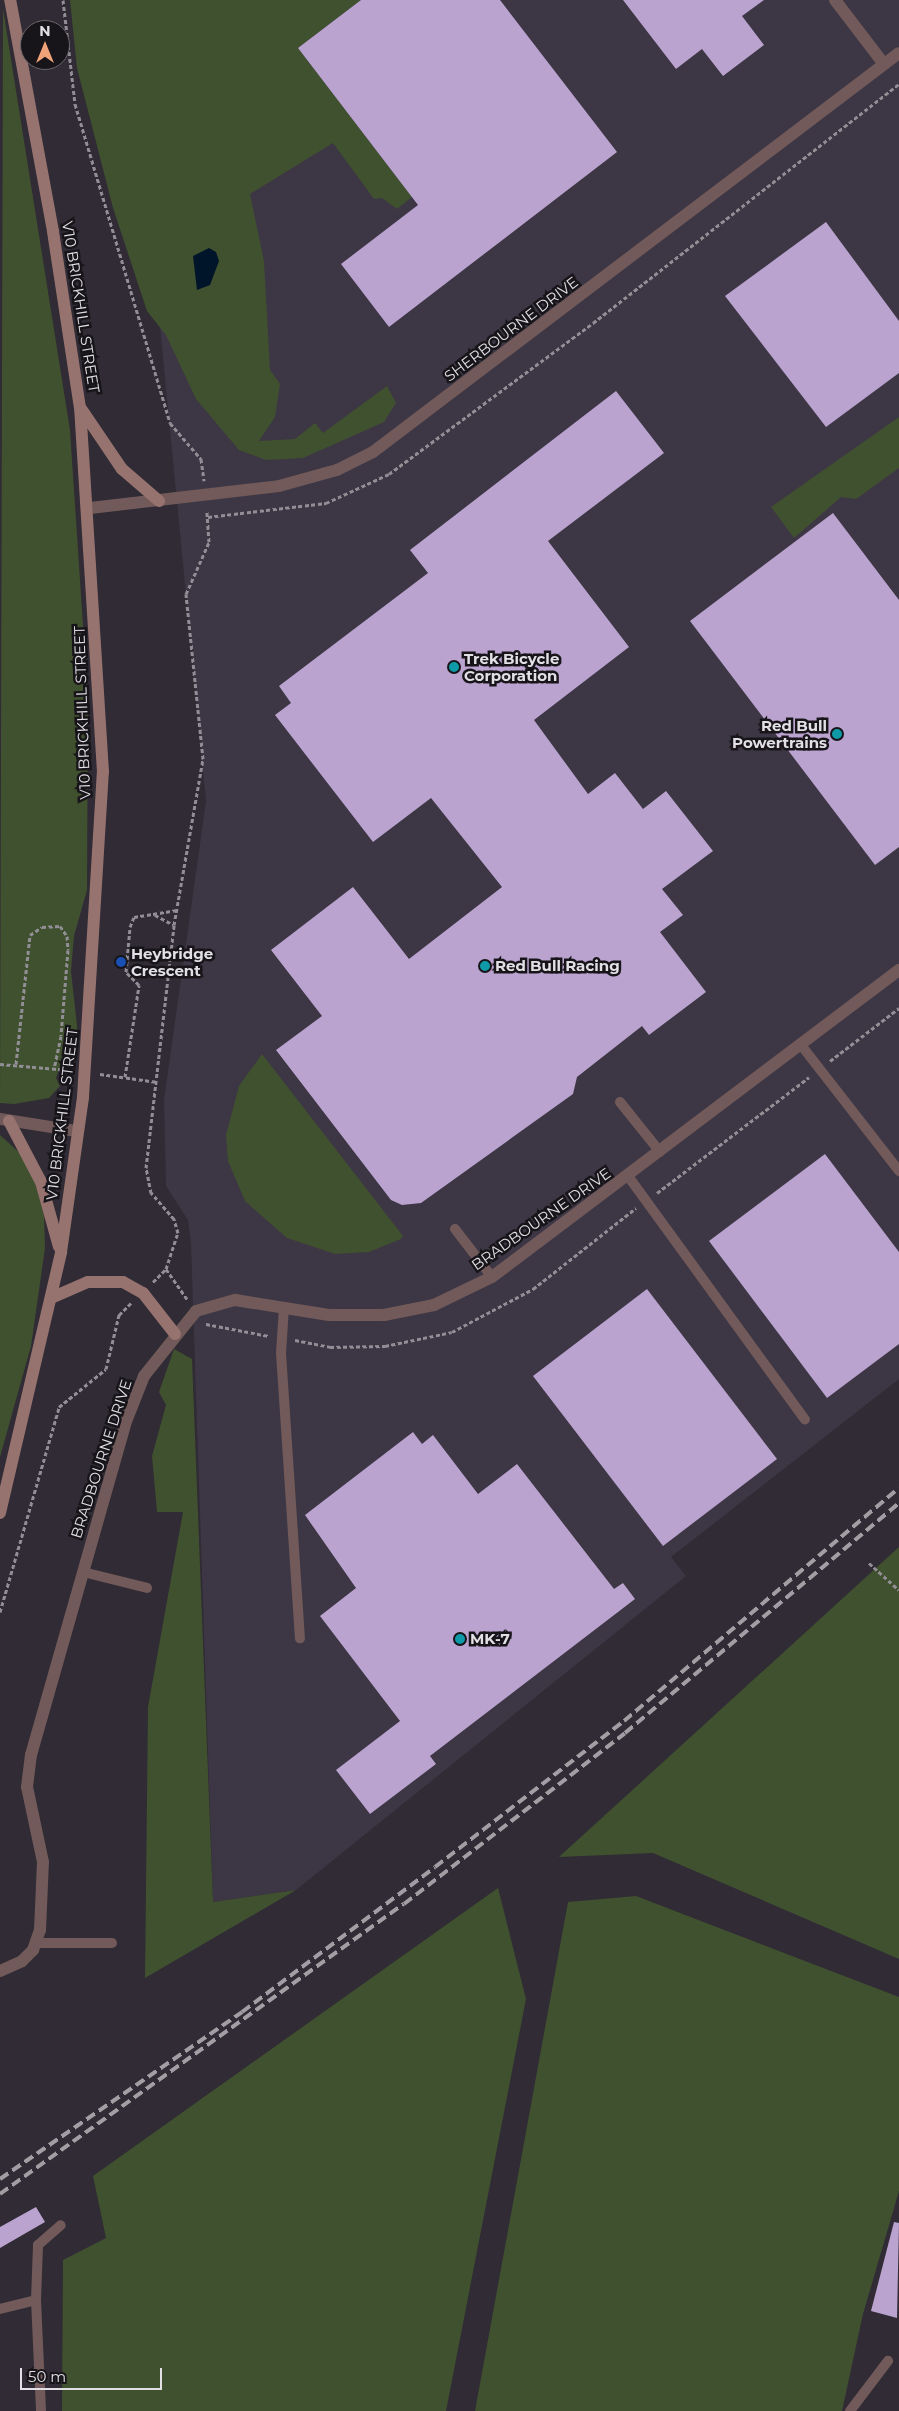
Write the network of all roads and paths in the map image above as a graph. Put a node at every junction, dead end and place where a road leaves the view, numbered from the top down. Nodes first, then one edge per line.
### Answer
1 (63, 0) edge
2 (835, 0) edge
3 (11, 6) edge
4 (899, 53) edge
5 (884, 64) junction
6 (899, 84) edge
7 (80, 408) junction
8 (206, 496) junction
9 (160, 501) junction
10 (90, 508) junction
11 (208, 517) junction
12 (177, 910) junction
13 (155, 915) junction
14 (174, 925) junction
15 (899, 970) edge
16 (801, 1045) junction
17 (16, 1064) dead end
18 (54, 1068) dead end
19 (125, 1077) dead end
20 (620, 1102) dead end
21 (4, 1120) edge
22 (77, 1131) junction
23 (660, 1152) junction
24 (899, 1171) edge
25 (628, 1176) junction
26 (455, 1229) dead end
27 (61, 1252) junction
28 (492, 1277) junction
29 (142, 1293) junction
30 (51, 1298) junction
31 (284, 1307) junction
32 (175, 1334) junction
33 (804, 1420) dead end
34 (0, 1513) edge
35 (869, 1563) dead end
36 (83, 1572) junction
37 (147, 1588) dead end
38 (899, 1590) edge
39 (0, 1612) edge
40 (300, 1638) dead end
41 (36, 1943) junction
42 (112, 1943) dead end
43 (0, 1971) edge
44 (61, 2225) dead end
45 (36, 2300) junction
46 (0, 2309) edge
47 (888, 2361) dead end
48 (41, 2411) edge
49 (850, 2411) edge

1 - 8 path
2 - 5 street
3 - 7 street, V10 BRICKHILL STREET
4 - 5 street, SHERBOURNE DRIVE
5 - 8 street, SHERBOURNE DRIVE
6 - 11 path
7 - 9 street
7 - 10 street, V10 BRICKHILL STREET
8 - 9 street, SHERBOURNE DRIVE
8 - 11 path
9 - 10 street, SHERBOURNE DRIVE
10 - 22 street, V10 BRICKHILL STREET
11 - 12 path
12 - 13 path
12 - 14 path
13 - 14 path
13 - 19 path
14 - 29 path
15 - 16 street, BRADBOURNE DRIVE
16 - 23 street, BRADBOURNE DRIVE
16 - 24 lane
17 - 18 path
20 - 23 lane
21 - 22 street
21 - 27 street
22 - 27 street, V10 BRICKHILL STREET
23 - 25 street, BRADBOURNE DRIVE
25 - 28 street, BRADBOURNE DRIVE
25 - 33 lane
26 - 28 lane
27 - 30 street, V10 BRICKHILL STREET
28 - 31 street, BRADBOURNE DRIVE
29 - 30 street
29 - 32 street
29 - 39 path
30 - 34 street, V10 BRICKHILL STREET
31 - 32 street, BRADBOURNE DRIVE
31 - 40 lane
32 - 36 street, BRADBOURNE DRIVE
35 - 38 path
36 - 37 lane
36 - 41 street, BRADBOURNE DRIVE
41 - 42 lane
41 - 43 street
44 - 45 lane
45 - 46 lane
45 - 48 lane
47 - 49 lane

